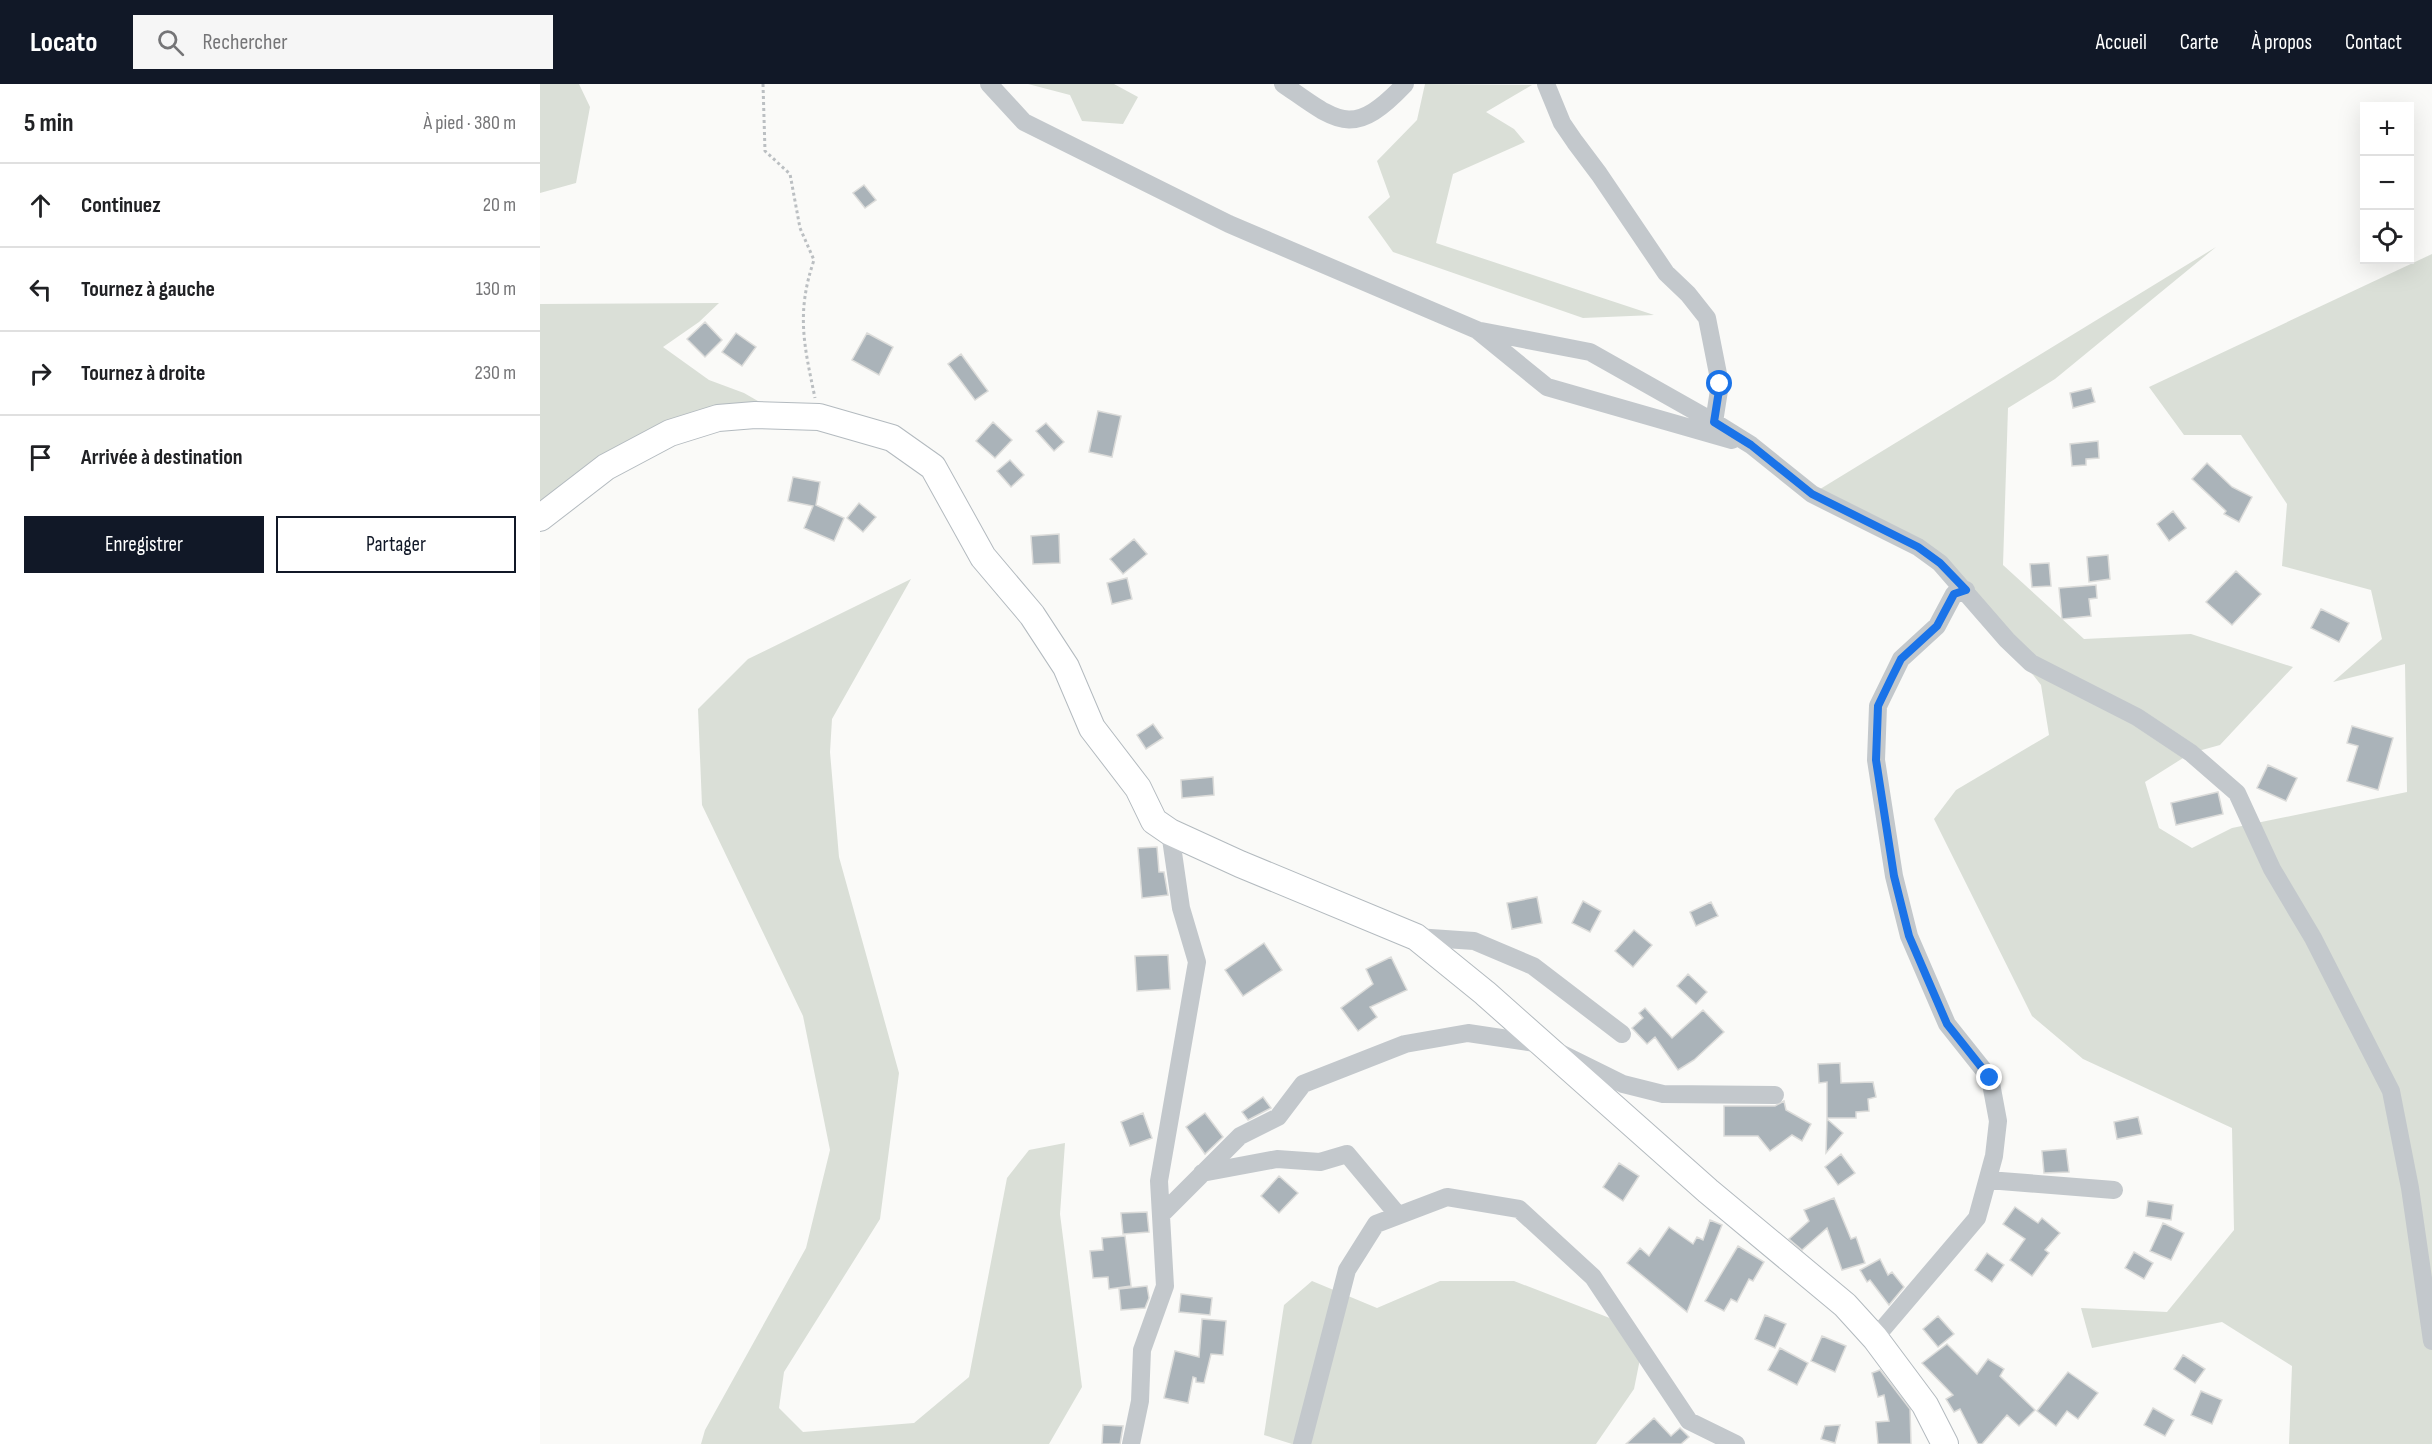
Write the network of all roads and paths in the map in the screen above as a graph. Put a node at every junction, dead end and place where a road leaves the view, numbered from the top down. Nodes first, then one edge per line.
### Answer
1 (763, 84) edge
2 (989, 84) edge
3 (1283, 84) edge
4 (1405, 84) edge
5 (1546, 84) edge
6 (1560, 84) edge
7 (1562, 123) junction
8 (1477, 330) junction
9 (819, 417) junction
10 (1714, 422) junction
11 (1751, 445) junction
12 (540, 518) edge
13 (1966, 590) junction
14 (1170, 832) junction
15 (1416, 937) junction
16 (1622, 1034) dead end
17 (1542, 1044) junction
18 (1775, 1095) dead end
19 (1202, 1173) junction
20 (1988, 1180) junction
21 (2114, 1190) dead end
22 (1162, 1214) junction
23 (1398, 1215) junction
24 (1875, 1338) junction
25 (2432, 1341) edge
26 (1131, 1444) edge
27 (1302, 1444) edge
28 (1736, 1444) edge
29 (1945, 1444) edge

1 - 9 path
2 - 8 street
3 - 4 street
5 - 7 street
6 - 7 street
7 - 10 street
8 - 10 street
8 - 11 street
9 - 12 street
9 - 14 street
10 - 11 street
11 - 13 street
13 - 20 street
13 - 25 street
14 - 15 street
14 - 22 street
15 - 16 street
15 - 17 street
17 - 18 street
17 - 19 street
17 - 24 street
19 - 22 street
19 - 23 street
20 - 21 street
20 - 24 street
22 - 26 street
23 - 27 street
23 - 28 street
24 - 29 street

